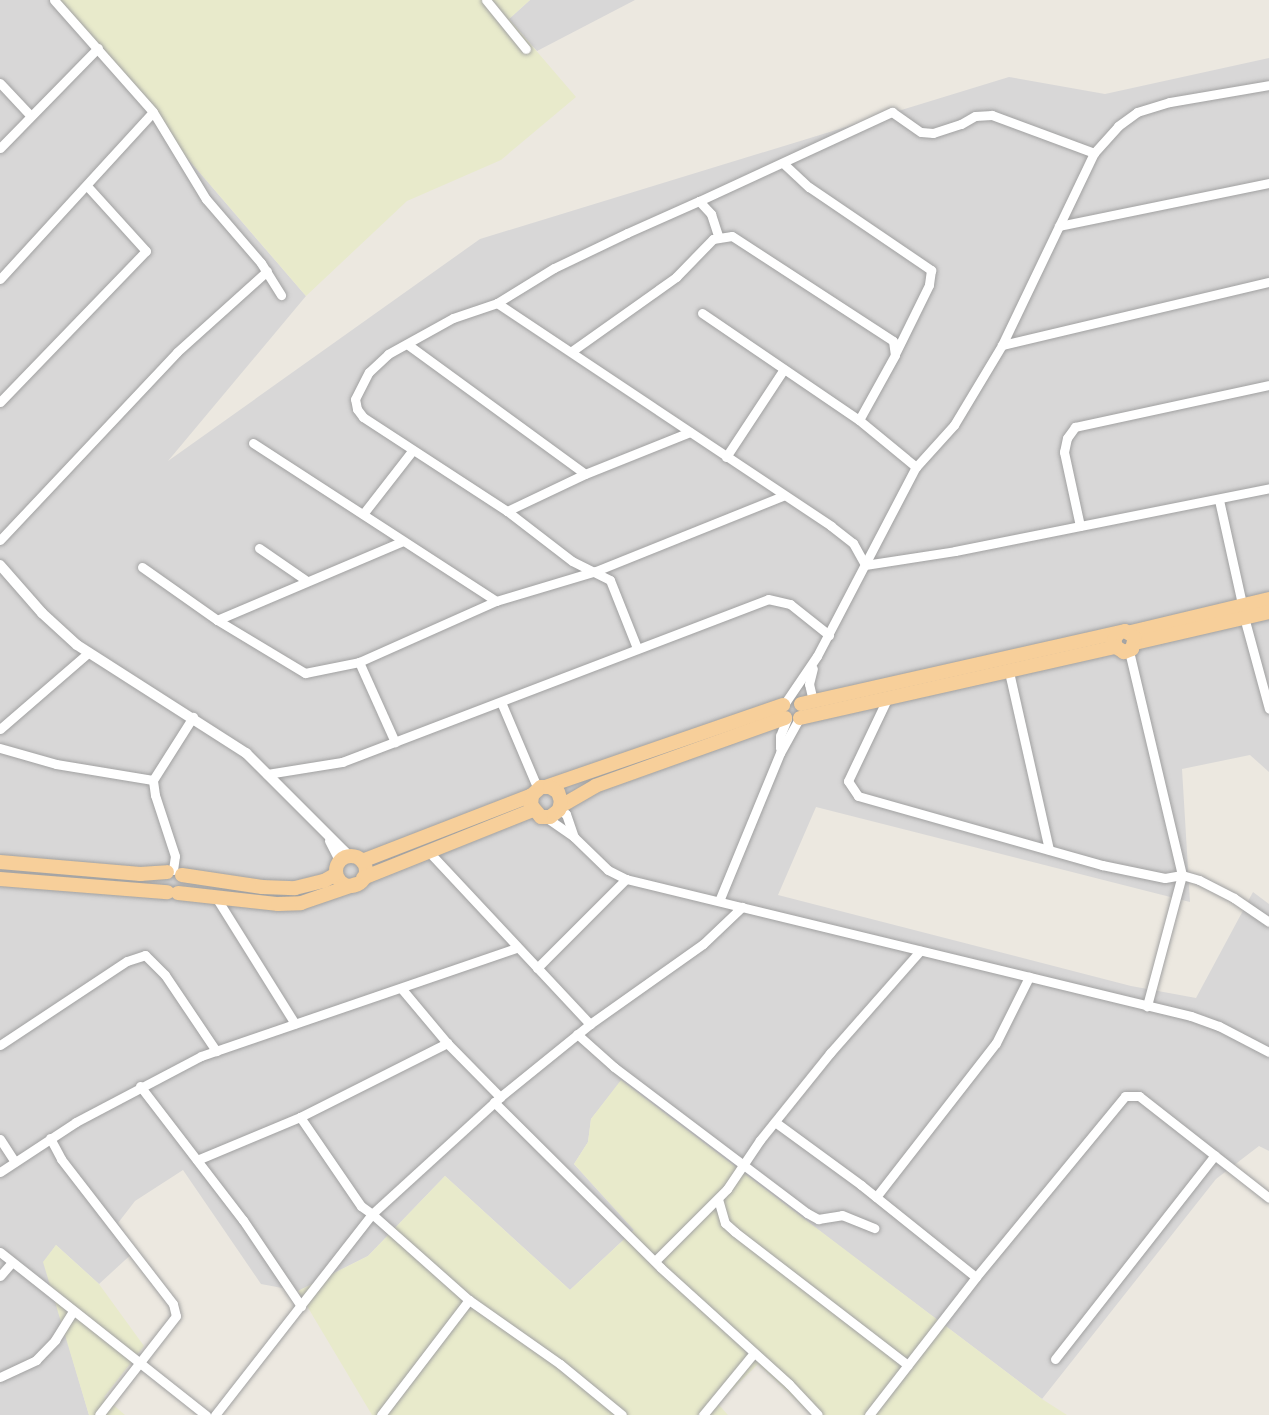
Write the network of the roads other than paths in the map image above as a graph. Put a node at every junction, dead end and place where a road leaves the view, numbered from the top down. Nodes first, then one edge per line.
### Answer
1 (54, 0) edge
2 (486, 0) edge
3 (98, 48) junction
4 (526, 49) dead end
5 (0, 83) edge
6 (1269, 85) edge
7 (153, 112) junction
8 (30, 115) junction
9 (0, 148) edge
10 (1094, 153) junction
11 (784, 164) junction
12 (1269, 183) edge
13 (87, 186) junction
14 (699, 201) junction
15 (1059, 226) junction
16 (718, 236) junction
17 (267, 271) junction
18 (0, 279) edge
19 (1269, 282) edge
20 (281, 295) dead end
21 (497, 303) junction
22 (702, 313) dead end
23 (407, 344) junction
24 (1002, 345) junction
25 (572, 351) junction
26 (895, 355) junction
27 (784, 369) junction
28 (1269, 385) edge
29 (1, 400) edge
30 (859, 420) junction
31 (690, 432) junction
32 (253, 443) dead end
33 (412, 451) junction
34 (726, 457) junction
35 (916, 467) junction
36 (585, 474) junction
37 (1269, 488) edge
38 (783, 496) junction
39 (1219, 500) junction
40 (507, 511) junction
41 (363, 514) junction
42 (1080, 526) junction
43 (0, 540) edge
44 (401, 542) junction
45 (259, 548) dead end
46 (0, 565) edge
47 (865, 565) junction
48 (142, 567) dead end
49 (597, 571) junction
50 (307, 581) junction
51 (1269, 599) edge
52 (496, 601) junction
53 (1243, 611) junction
54 (1269, 611) edge
55 (217, 620) junction
56 (829, 635) junction
57 (1126, 641) junction
58 (637, 648) junction
59 (88, 653) junction
60 (817, 656) junction
61 (359, 662) junction
62 (1009, 671) junction
63 (888, 697) junction
64 (501, 702) junction
65 (1269, 709) edge
66 (794, 711) junction
67 (193, 717) junction
68 (0, 729) edge
69 (394, 742) junction
70 (0, 748) edge
71 (267, 774) junction
72 (153, 779) junction
73 (538, 790) junction
74 (533, 810) junction
75 (556, 811) junction
76 (574, 837) junction
77 (1049, 850) junction
78 (429, 852) junction
79 (0, 862) edge
80 (347, 863) junction
81 (174, 872) junction
82 (1182, 875) junction
83 (0, 879) edge
84 (626, 879) junction
85 (360, 881) junction
86 (172, 892) junction
87 (217, 899) junction
88 (719, 901) junction
89 (741, 907) junction
90 (1269, 922) edge
91 (517, 948) junction
92 (920, 951) junction
93 (537, 968) junction
94 (1029, 977) junction
95 (401, 988) junction
96 (1147, 1006) junction
97 (295, 1024) junction
98 (590, 1024) junction
99 (577, 1034) junction
100 (447, 1043) junction
101 (0, 1045) edge
102 (216, 1051) junction
103 (1269, 1052) edge
104 (141, 1086) junction
105 (497, 1099) junction
106 (300, 1117) junction
107 (775, 1122) junction
108 (50, 1138) junction
109 (0, 1139) edge
110 (1215, 1156) junction
111 (197, 1160) junction
112 (15, 1162) junction
113 (744, 1165) junction
114 (0, 1172) edge
115 (876, 1197) junction
116 (1269, 1198) edge
117 (718, 1199) junction
118 (372, 1214) junction
119 (874, 1228) dead end
120 (0, 1252) edge
121 (655, 1261) junction
122 (12, 1262) junction
123 (0, 1276) edge
124 (976, 1277) junction
125 (469, 1300) junction
126 (301, 1306) junction
127 (74, 1311) junction
128 (754, 1353) junction
129 (1055, 1359) dead end
130 (140, 1360) junction
131 (908, 1365) junction
132 (0, 1377) edge
133 (99, 1415) edge
134 (206, 1415) edge
135 (215, 1415) edge
136 (382, 1415) edge
137 (622, 1415) edge
138 (703, 1415) edge
139 (818, 1415) edge
140 (869, 1415) edge

1 - 3 street
2 - 4 street
3 - 7 street
3 - 8 street
5 - 8 street
6 - 10 street
7 - 13 street
7 - 17 street
8 - 9 street
10 - 11 street
10 - 15 street
11 - 14 street
11 - 26 street
12 - 15 street
13 - 18 street
13 - 29 street
14 - 16 street
14 - 21 street
15 - 24 street
16 - 25 street
16 - 26 street
17 - 20 street
17 - 43 street
19 - 24 street
21 - 23 street
21 - 25 street
22 - 27 street
23 - 33 street
23 - 36 street
24 - 35 street
25 - 31 street
26 - 30 street
27 - 30 street
27 - 34 street
28 - 42 street
30 - 35 street
31 - 34 street
31 - 36 street
32 - 41 street
33 - 40 street
33 - 41 street
34 - 38 street
35 - 47 street
36 - 40 street
37 - 39 street
38 - 47 street
38 - 49 street
39 - 42 street
39 - 53 street
40 - 49 street
41 - 44 street
42 - 47 street
44 - 50 street
44 - 52 street
45 - 50 street
46 - 59 street
47 - 56 street
48 - 55 street
49 - 52 street
49 - 58 street
50 - 55 street
51 - 53 main road
52 - 61 street
53 - 54 main road
53 - 57 main road
53 - 65 street
55 - 61 street
56 - 58 street
56 - 60 street
57 - 62 main road
57 - 66 main road
57 - 82 street
58 - 64 street
59 - 67 street
59 - 68 street
60 - 66 street
60 - 66 street
61 - 69 street
62 - 63 main road
62 - 77 street
63 - 66 main road
63 - 77 street
64 - 69 street
64 - 73 street
66 - 73 main road
66 - 75 main road
66 - 88 street
67 - 71 street
67 - 72 street
69 - 71 street
70 - 72 street
71 - 80 street
72 - 81 street
73 - 74 main road
73 - 75 main road
73 - 80 main road
74 - 75 main road
74 - 78 main road
75 - 76 street
75 - 76 street
76 - 84 street
77 - 82 street
78 - 85 main road
78 - 91 street
79 - 81 main road
80 - 81 main road
80 - 85 main road
80 - 85 main road
81 - 86 main road
81 - 86 main road
82 - 90 street
82 - 96 street
83 - 86 main road
84 - 88 street
84 - 93 street
85 - 87 main road
86 - 87 main road
87 - 97 street
88 - 89 street
89 - 92 street
89 - 98 street
91 - 93 street
91 - 95 street
92 - 94 street
92 - 107 street
93 - 98 street
94 - 96 street
94 - 115 street
95 - 97 street
95 - 100 street
96 - 103 street
97 - 102 street
98 - 99 street
99 - 105 street
99 - 113 street
100 - 105 street
100 - 106 street
101 - 102 street
102 - 104 street
104 - 108 street
104 - 111 street
105 - 118 street
105 - 121 street
106 - 111 street
106 - 118 street
107 - 113 street
107 - 115 street
108 - 112 street
108 - 130 street
109 - 112 street
110 - 116 street
110 - 124 street
110 - 129 street
111 - 126 street
112 - 114 street
113 - 117 street
113 - 119 street
115 - 124 street
117 - 121 street
117 - 131 street
118 - 125 street
118 - 126 street
120 - 122 street
121 - 128 street
122 - 123 street
122 - 127 street
124 - 131 street
125 - 136 street
125 - 137 street
126 - 135 street
127 - 130 street
127 - 132 street
128 - 138 street
128 - 139 street
130 - 133 street
130 - 134 street
131 - 140 street

